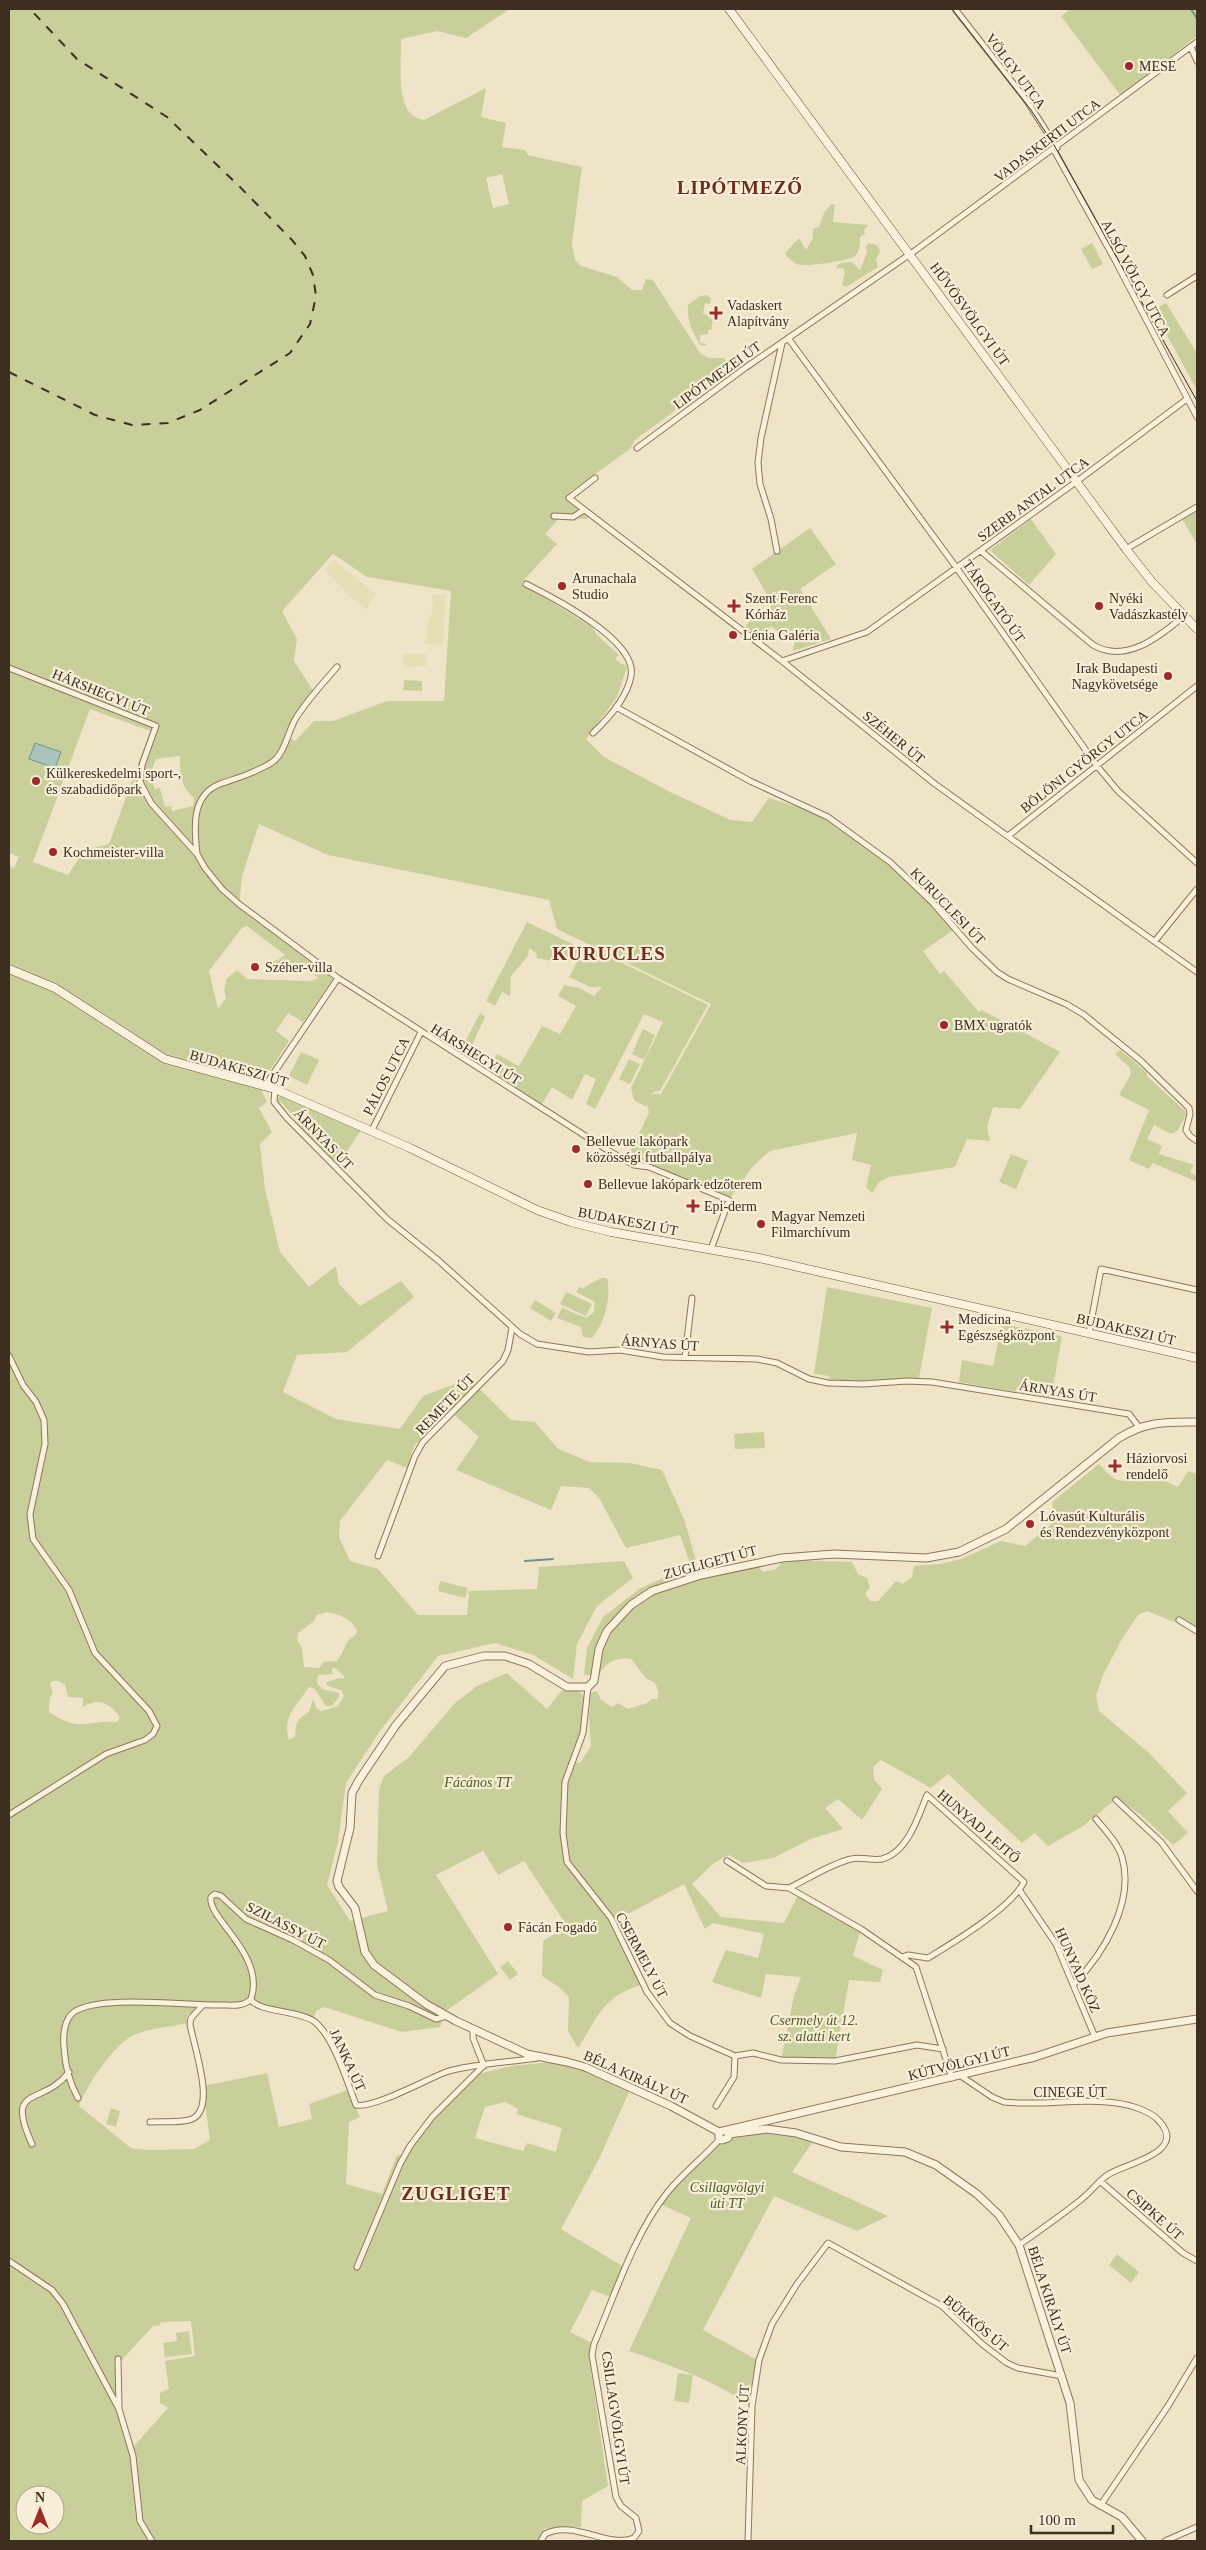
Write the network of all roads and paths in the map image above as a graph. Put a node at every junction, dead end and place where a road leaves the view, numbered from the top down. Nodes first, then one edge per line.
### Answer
1 (729, 9) edge
2 (955, 9) edge
3 (1197, 42) edge
4 (1191, 47) junction
5 (1197, 61) edge
6 (1056, 149) junction
7 (910, 254) junction
8 (1197, 276) edge
9 (1167, 295) dead end
10 (788, 338) junction
11 (782, 342) junction
12 (1187, 399) junction
13 (1197, 417) edge
14 (637, 448) dead end
15 (595, 478) dead end
16 (1076, 482) junction
17 (1197, 506) edge
18 (584, 510) junction
19 (554, 516) dead end
20 (1126, 549) junction
21 (777, 551) dead end
22 (981, 551) junction
23 (956, 568) junction
24 (526, 584) dead end
25 (1184, 616) junction
26 (1197, 629) edge
27 (782, 661) junction
28 (337, 667) dead end
29 (9, 668) edge
30 (1197, 686) edge
31 (616, 707) junction
32 (593, 733) dead end
33 (1097, 766) junction
34 (1008, 836) junction
35 (197, 854) junction
36 (1197, 863) edge
37 (1197, 889) edge
38 (1155, 941) junction
39 (9, 969) edge
40 (1197, 972) edge
41 (338, 978) junction
42 (421, 1032) junction
43 (266, 1086) junction
44 (275, 1089) junction
45 (372, 1130) junction
46 (1197, 1141) edge
47 (711, 1249) junction
48 (1197, 1290) edge
49 (692, 1298) dead end
50 (512, 1328) junction
51 (1089, 1333) junction
52 (9, 1356) edge
53 (685, 1357) junction
54 (1197, 1358) edge
55 (1197, 1422) edge
56 (1139, 1427) junction
57 (378, 1556) dead end
58 (1179, 1620) dead end
59 (1197, 1631) edge
60 (588, 1687) junction
61 (1116, 1800) dead end
62 (9, 1815) edge
63 (1096, 1819) dead end
64 (727, 1862) dead end
65 (789, 1888) junction
66 (1020, 1891) junction
67 (1197, 1891) edge
68 (902, 1956) junction
69 (1074, 1984) junction
70 (250, 1999) junction
71 (202, 2006) junction
72 (447, 2016) junction
73 (1197, 2019) edge
74 (472, 2029) junction
75 (1095, 2037) junction
76 (943, 2049) junction
77 (735, 2056) junction
78 (538, 2058) junction
79 (484, 2066) junction
80 (69, 2072) junction
81 (962, 2076) junction
82 (952, 2078) junction
83 (78, 2098) dead end
84 (716, 2106) dead end
85 (150, 2122) dead end
86 (724, 2134) junction
87 (32, 2144) dead end
88 (1100, 2181) junction
89 (830, 2243) joint
90 (1019, 2245) junction
91 (1197, 2261) edge
92 (9, 2262) edge
93 (357, 2267) dead end
94 (1197, 2358) edge
95 (118, 2359) dead end
96 (1062, 2376) junction
97 (119, 2409) junction
98 (1100, 2506) junction
99 (1197, 2527) edge
100 (152, 2541) edge
101 (541, 2541) edge
102 (748, 2541) edge
103 (1142, 2541) edge
104 (1169, 2541) edge

1 - 7 main road, HŰVÖSVÖLGYI ÚT
2 - 6 street, VÖLGY UTCA
3 - 4 street, VADASKERTI UTCA
4 - 5 street
4 - 6 street, VADASKERTI UTCA
6 - 7 street, VADASKERTI UTCA
6 - 12 street, ALSÓ VÖLGY UTCA
7 - 10 street, LIPÓTMEZEI ÚT
7 - 16 main road, HŰVÖSVÖLGYI ÚT
8 - 9 street
10 - 11 street, LIPÓTMEZEI ÚT
10 - 23 street, TÁROGATÓ ÚT
11 - 14 street, LIPÓTMEZEI ÚT
11 - 21 street
12 - 13 street, ALSÓ VÖLGY UTCA
12 - 16 street, SZERB ANTAL UTCA
15 - 18 street, SZÉHER ÚT
16 - 20 main road, HŰVÖSVÖLGYI ÚT
16 - 22 street, SZERB ANTAL UTCA
17 - 20 street
18 - 19 street
18 - 27 street, SZÉHER ÚT
20 - 25 main road, HŰVÖSVÖLGYI ÚT
22 - 23 street, SZERB ANTAL UTCA
22 - 25 street
23 - 27 street, SZERB ANTAL UTCA
23 - 33 street, TÁROGATÓ ÚT
24 - 31 street
25 - 26 main road, HŰVÖSVÖLGYI ÚT
27 - 34 street, SZÉHER ÚT
28 - 35 street
29 - 35 street, HÁRSHEGYI ÚT
30 - 33 street, BÖLÖNI GYÖRGY UTCA
31 - 32 street
31 - 46 street, KURUCLESI ÚT
33 - 34 street, BÖLÖNI GYÖRGY UTCA
33 - 36 street, TÁROGATÓ ÚT
34 - 38 street, SZÉHER ÚT
35 - 41 street, HÁRSHEGYI ÚT
37 - 38 street
38 - 40 street, SZÉHER ÚT
39 - 43 main road, BUDAKESZI ÚT
41 - 42 street, HÁRSHEGYI ÚT
41 - 43 street
42 - 45 street, PÁLOS UTCA
42 - 47 street, HÁRSHEGYI ÚT
43 - 44 main road, BUDAKESZI ÚT
44 - 45 main road, BUDAKESZI ÚT
44 - 50 street, ÁRNYAS ÚT
45 - 47 main road, BUDAKESZI ÚT
47 - 51 main road, BUDAKESZI ÚT
48 - 51 street
49 - 53 street
50 - 53 street, ÁRNYAS ÚT
50 - 57 street, REMETE ÚT
51 - 54 main road, BUDAKESZI ÚT
52 - 62 street
53 - 56 street, ÁRNYAS ÚT
55 - 56 street, ZUGLIGETI ÚT
56 - 60 street, ZUGLIGETI ÚT
58 - 59 street
60 - 72 street
60 - 77 street, CSERMELY ÚT
61 - 67 street
63 - 69 street
64 - 65 street
65 - 66 street, HUNYAD LEJTŐ
65 - 68 street
66 - 68 street
66 - 69 street, HUNYAD KÖZ
68 - 76 street
69 - 75 street, HUNYAD KÖZ
70 - 71 street
70 - 72 street, SZILASSY ÚT
70 - 79 street, JANKA ÚT
71 - 80 street
71 - 85 street
72 - 74 street
73 - 75 street, KÚTVÖLGYI ÚT
74 - 78 street, BÉLA KIRÁLY ÚT
74 - 79 street
75 - 81 street, KÚTVÖLGYI ÚT
76 - 77 street, CSERMELY ÚT
76 - 82 street
77 - 84 street
78 - 79 street
78 - 86 street, BÉLA KIRÁLY ÚT
79 - 93 street
80 - 83 street
80 - 87 street
81 - 82 street, KÚTVÖLGYI ÚT
81 - 88 street, CINEGE ÚT
82 - 86 street, KÚTVÖLGYI ÚT
86 - 90 street, BÉLA KIRÁLY ÚT
86 - 101 street, CSILLAGVÖLGYI ÚT
88 - 90 street, CINEGE ÚT
88 - 91 street, CSIPKE ÚT
89 - 96 street, BÜKKÖS ÚT
89 - 102 street, ALKONY ÚT
90 - 96 street, BÉLA KIRÁLY ÚT
92 - 97 street
94 - 98 street
95 - 97 street
96 - 98 street, BÉLA KIRÁLY ÚT
97 - 100 street
98 - 103 street, BÉLA KIRÁLY ÚT
99 - 104 street

